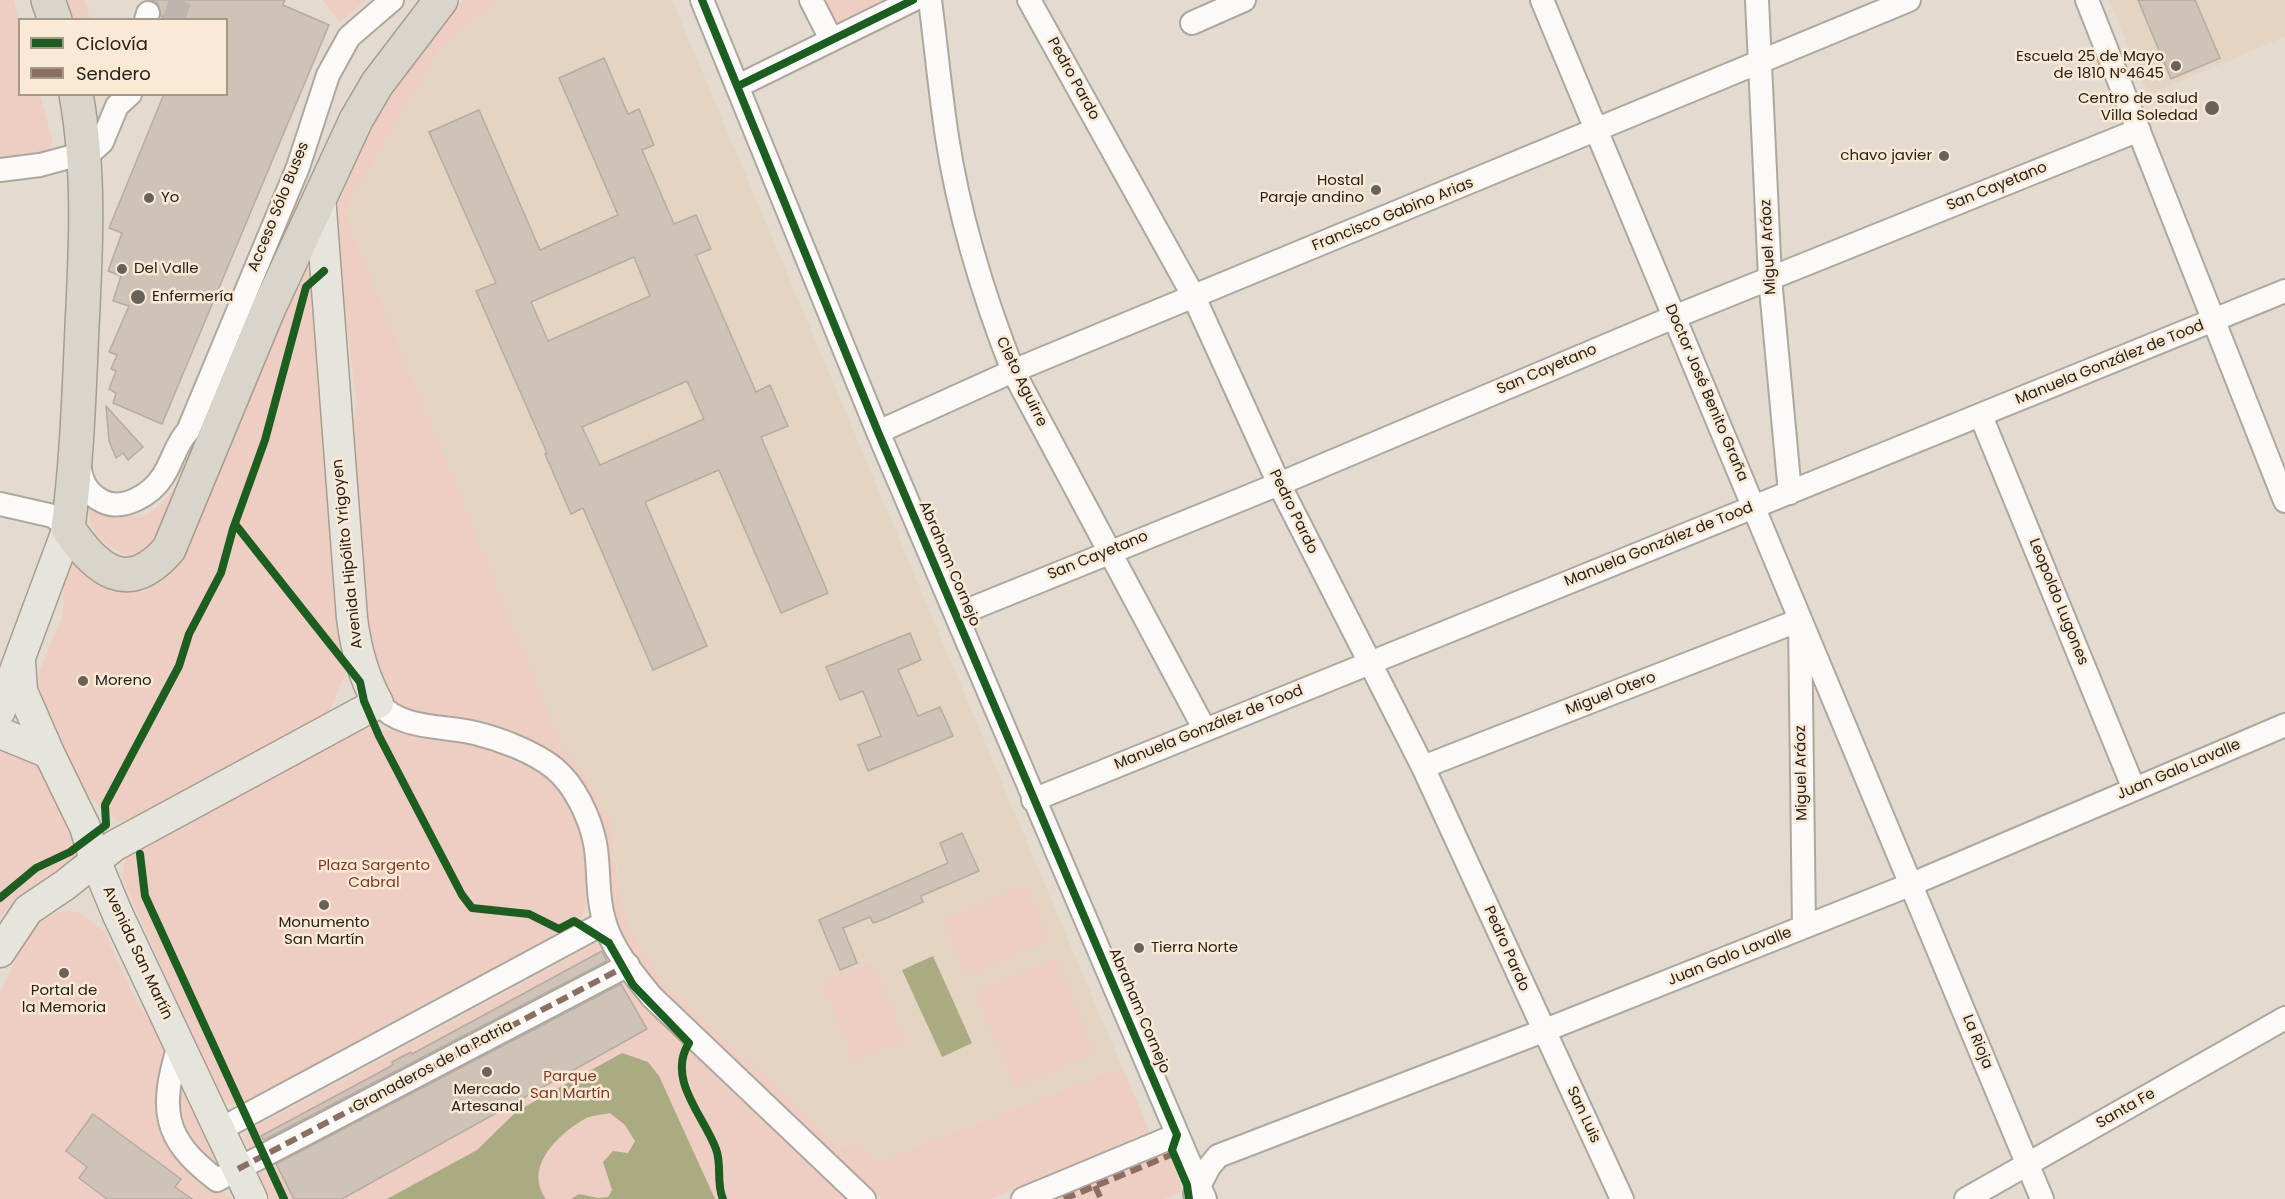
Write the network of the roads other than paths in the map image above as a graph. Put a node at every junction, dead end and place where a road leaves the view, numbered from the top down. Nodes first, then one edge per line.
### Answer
1 (48, 0) edge
2 (392, 0) edge
3 (441, 0) edge
4 (702, 0) edge
5 (811, 0) edge
6 (912, 0) edge
7 (930, 0) edge
8 (1029, 0) edge
9 (1244, 0) edge
10 (1542, 0) edge
11 (1757, 0) edge
12 (1909, 0) edge
13 (2087, 0) edge
14 (54, 18) edge
15 (1192, 23) dead end
16 (831, 39) junction
17 (1760, 62) junction
18 (738, 86) junction
19 (76, 96) edge
20 (121, 98) edge
21 (1597, 130) junction
22 (2139, 130) junction
23 (85, 153) junction
24 (0, 170) edge
25 (320, 196) junction
26 (1770, 278) junction
27 (2285, 291) edge
28 (1194, 297) junction
29 (1674, 317) junction
30 (2214, 321) junction
31 (1013, 371) junction
32 (1982, 416) junction
33 (878, 432) junction
34 (77, 452) junction
35 (1279, 484) junction
36 (1790, 492) junction
37 (2285, 501) edge
38 (0, 504) edge
39 (1754, 507) junction
40 (68, 528) junction
41 (1109, 551) junction
42 (956, 615) junction
43 (1800, 620) junction
44 (20, 658) junction
45 (1368, 663) junction
46 (378, 703) junction
47 (0, 711) edge
48 (2285, 725) edge
49 (1206, 730) junction
50 (0, 733) edge
51 (49, 753) junction
52 (1423, 767) junction
53 (2134, 789) junction
54 (1033, 800) junction
55 (95, 860) junction
56 (1912, 885) junction
57 (604, 923) junction
58 (1804, 927) junction
59 (0, 952) edge
60 (628, 965) junction
61 (2285, 1018) edge
62 (1543, 1031) junction
63 (179, 1045) junction
64 (219, 1130) junction
65 (1177, 1135) junction
66 (2027, 1165) junction
67 (227, 1175) junction
68 (1198, 1194) edge
69 (252, 1199) edge
70 (864, 1199) edge
71 (1023, 1199) edge
72 (1622, 1199) edge
73 (1966, 1199) edge
74 (2042, 1199) edge

1 - 14 highway
2 - 34 street, Acceso Sólo Buses
3 - 25 highway
4 - 18 street, Abraham Cornejo
5 - 16 street
6 - 16 street
7 - 31 street, Cleto Aguirre
8 - 28 street, Pedro Pardo
9 - 15 street
10 - 21 street, Doctor José Benito Graña
11 - 17 street, Miguel Aráoz
12 - 17 street, Francisco Gabino Arias
13 - 22 street
16 - 18 street
17 - 21 street, Francisco Gabino Arias
17 - 26 street, Miguel Aráoz
18 - 33 street, Abraham Cornejo
19 - 23 highway
20 - 23 street
21 - 28 street, Francisco Gabino Arias
21 - 29 street, Doctor José Benito Graña
22 - 26 street, San Cayetano
22 - 30 street
23 - 24 street
23 - 34 highway
25 - 40 highway
25 - 46 main road, Avenida Hipólito Yrigoyen
26 - 29 street, San Cayetano
26 - 36 street, Miguel Aráoz
27 - 30 street, Manuela González de Tood
28 - 31 street, Francisco Gabino Arias
28 - 35 street, Pedro Pardo
29 - 35 street, San Cayetano
29 - 39 street, Doctor José Benito Graña
30 - 32 street, Manuela González de Tood
30 - 37 street
31 - 33 street, Francisco Gabino Arias
31 - 41 street, Cleto Aguirre
32 - 36 street, Manuela González de Tood
32 - 53 street, Leopoldo Lugones
33 - 42 street, Abraham Cornejo
34 - 40 highway
35 - 41 street, San Cayetano
35 - 45 street, Pedro Pardo
36 - 39 street, Manuela González de Tood
38 - 40 street
39 - 43 street, Doctor José Benito Graña
39 - 45 street, Manuela González de Tood
40 - 44 main road
41 - 42 street, San Cayetano
41 - 49 street, Cleto Aguirre
42 - 54 street, Abraham Cornejo
43 - 52 street, Miguel Otero
43 - 56 street, Doctor José Benito Graña
43 - 58 street, Miguel Aráoz
44 - 47 main road
44 - 51 main road, Avenida San Martín
45 - 49 street, Manuela González de Tood
45 - 52 street, Pedro Pardo
46 - 55 main road
46 - 57 street
48 - 53 street, Juan Galo Lavalle
49 - 54 street, Manuela González de Tood
50 - 51 main road
51 - 55 main road, Avenida San Martín
52 - 62 street, Pedro Pardo
53 - 56 street, Juan Galo Lavalle
54 - 65 street, Abraham Cornejo
55 - 59 main road
55 - 63 main road, Avenida San Martín
56 - 58 street, Juan Galo Lavalle
56 - 66 street, La Rioja
57 - 60 street
57 - 64 street
58 - 62 street, Juan Galo Lavalle
60 - 67 street, Granaderos de la Patria
60 - 70 street
61 - 66 street, Santa Fe
62 - 68 street, Juan Galo Lavalle
62 - 72 street, San Luis
63 - 64 main road, Avenida San Martín
63 - 67 street
64 - 67 main road, Avenida San Martín
65 - 68 street, Abraham Cornejo
65 - 71 street
66 - 73 street, Santa Fe
66 - 74 street, La Rioja
67 - 69 main road, Avenida San Martín

